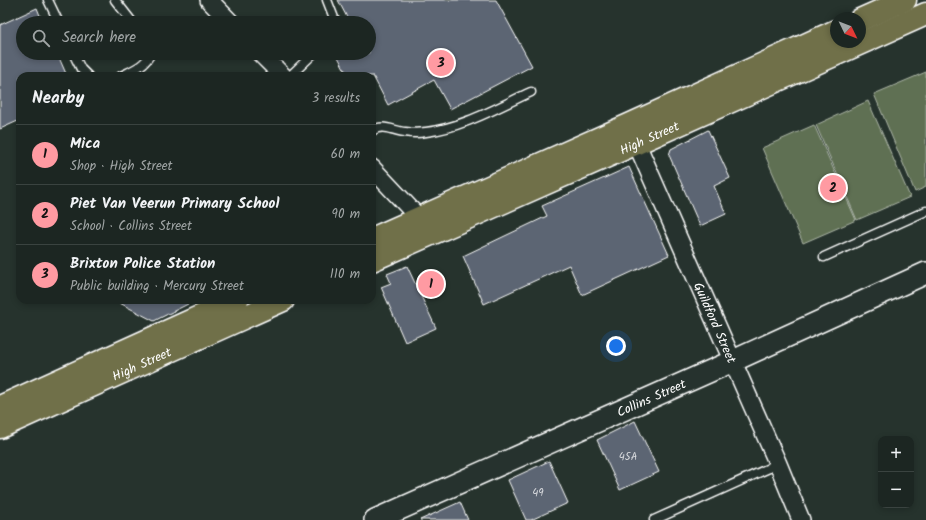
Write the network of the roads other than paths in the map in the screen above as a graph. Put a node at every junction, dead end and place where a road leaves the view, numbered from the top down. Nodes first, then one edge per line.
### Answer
1 (48, 0) edge
2 (115, 0) edge
3 (209, 0) edge
4 (327, 0) edge
5 (905, 0) edge
6 (926, 14) edge
7 (56, 16) edge
8 (127, 16) edge
9 (224, 16) edge
10 (333, 16) edge
11 (866, 17) edge
12 (830, 34) edge
13 (76, 60) edge
14 (148, 60) edge
15 (267, 60) edge
16 (307, 60) edge
17 (84, 72) edge
18 (130, 72) edge
19 (279, 72) edge
20 (294, 72) edge
21 (531, 92) dead end
22 (376, 129) edge
23 (633, 134) junction
24 (376, 172) edge
25 (926, 211) edge
26 (425, 226) junction
27 (376, 238) edge
28 (376, 257) edge
29 (824, 257) dead end
30 (926, 273) edge
31 (229, 304) edge
32 (274, 304) edge
33 (733, 361) junction
34 (0, 407) edge
35 (0, 427) edge
36 (778, 464) junction
37 (375, 520) edge
38 (654, 520) edge
39 (801, 520) edge

1 - 7 lane
2 - 8 lane
3 - 9 street
4 - 10 lane
5 - 11 main road
6 - 23 main road, High Street
12 - 23 main road, High Street
13 - 17 lane
14 - 18 lane
15 - 19 street
16 - 20 lane
21 - 22 lane
23 - 26 main road, High Street
23 - 33 street, Guildford Street
24 - 26 street
25 - 29 lane
26 - 27 main road, High Street
26 - 28 main road, High Street
30 - 33 street, Collins Street
31 - 34 main road, High Street
32 - 35 main road, High Street
33 - 36 street, Guildford Street
33 - 37 street, Collins Street
36 - 38 lane
36 - 39 street, Guildford Street

